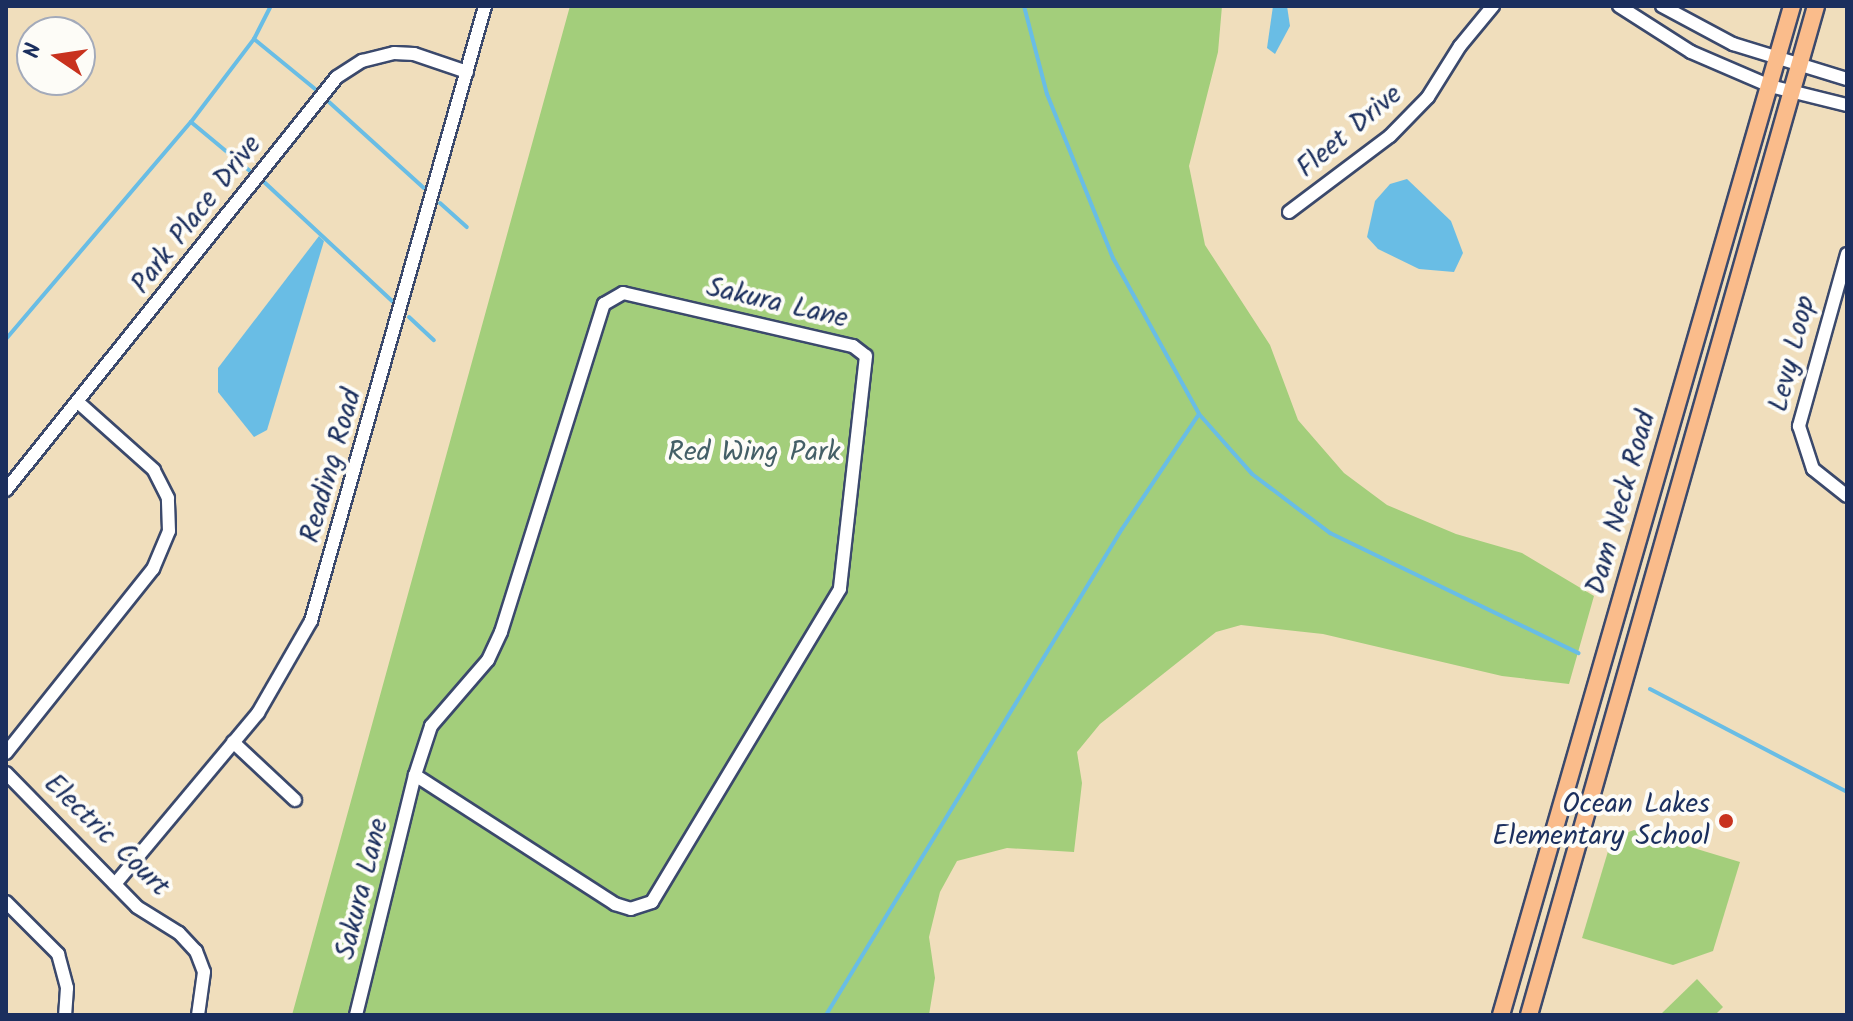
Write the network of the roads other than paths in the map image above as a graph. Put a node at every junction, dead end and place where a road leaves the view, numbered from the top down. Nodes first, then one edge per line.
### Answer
1 (485, 6) edge
2 (1493, 6) edge
3 (1619, 6) edge
4 (1662, 6) edge
5 (1792, 6) edge
6 (1816, 6) edge
7 (1776, 60) junction
8 (1799, 66) junction
9 (467, 72) junction
10 (1847, 79) edge
11 (1770, 86) junction
12 (1792, 91) junction
13 (1847, 105) edge
14 (1289, 212) dead end
15 (1847, 254) edge
16 (79, 403) junction
17 (6, 490) edge
18 (1847, 496) edge
19 (233, 742) junction
20 (6, 753) edge
21 (6, 773) edge
22 (415, 775) junction
23 (295, 800) dead end
24 (115, 884) junction
25 (6, 902) edge
26 (1502, 1012) edge
27 (65, 1015) edge
28 (198, 1015) edge
29 (356, 1015) edge
30 (1521, 1015) edge
31 (1529, 1015) edge

1 - 9 street, Reading Road
2 - 14 street, Fleet Drive
3 - 11 street
4 - 7 street
5 - 7 main road, Dam Neck Road
6 - 8 main road, Dam Neck Road
7 - 8 street
7 - 11 main road, Dam Neck Road
8 - 10 street
8 - 12 main road, Dam Neck Road
9 - 16 street, Park Place Drive
9 - 19 street, Reading Road
11 - 12 street
11 - 26 main road, Dam Neck Road
12 - 13 street
12 - 31 main road, Dam Neck Road
15 - 18 street, Levy Loop
16 - 17 street, Park Place Drive
16 - 20 street
19 - 23 street
19 - 24 street, Reading Road
21 - 24 street, Electric Court
22 - 22 street, Sakura Lane
22 - 29 street, Sakura Lane
24 - 28 street, Electric Court
25 - 27 street
26 - 30 main road

